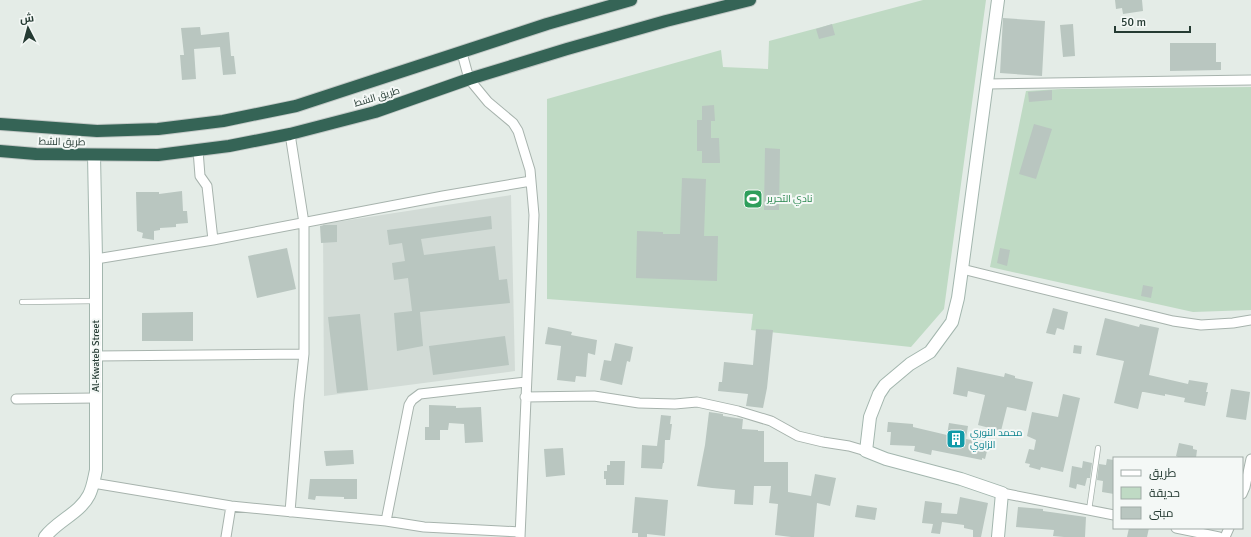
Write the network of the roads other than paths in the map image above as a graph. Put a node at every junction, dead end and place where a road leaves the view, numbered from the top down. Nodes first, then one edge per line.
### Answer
1 (631, 0) edge
2 (750, 0) edge
3 (998, 0) edge
4 (462, 53) junction
5 (469, 79) junction
6 (1251, 80) edge
7 (987, 84) junction
8 (0, 124) edge
9 (290, 134) junction
10 (198, 150) junction
11 (0, 151) edge
12 (94, 155) junction
13 (531, 181) junction
14 (304, 223) junction
15 (213, 240) junction
16 (96, 259) junction
17 (962, 269) junction
18 (96, 301) junction
19 (22, 302) dead end
20 (1251, 320) edge
21 (304, 354) junction
22 (96, 356) junction
23 (526, 382) junction
24 (525, 397) junction
25 (96, 398) junction
26 (16, 399) dead end
27 (1098, 448) dead end
28 (866, 451) junction
29 (1251, 459) edge
30 (93, 483) junction
31 (1243, 492) edge
32 (1002, 493) junction
33 (231, 506) junction
34 (1090, 510) junction
35 (290, 512) junction
36 (1113, 515) edge
37 (386, 521) junction
38 (424, 528) junction
39 (1181, 529) edge
40 (520, 535) edge
41 (45, 537) edge
42 (226, 537) edge
43 (422, 537) edge
44 (998, 537) edge
45 (1219, 537) edge

1 - 4 highway, طريق الشط
2 - 5 highway, طريق الشط
3 - 7 street
4 - 5 street
4 - 8 highway, طريق الشط
5 - 9 highway, طريق الشط
5 - 13 street
6 - 7 street
7 - 17 street
9 - 10 highway, طريق الشط
9 - 14 street
10 - 12 highway, طريق الشط
10 - 15 street
11 - 12 highway, طريق الشط
12 - 16 street, Al-Kwateb Street
13 - 14 street
13 - 23 street
14 - 15 street
14 - 21 street
15 - 16 street
16 - 18 street, Al-Kwateb Street
17 - 20 street
17 - 28 street
18 - 19 lane
18 - 22 street, Al-Kwateb Street
21 - 22 street
21 - 35 street
22 - 25 street, Al-Kwateb Street
23 - 24 street
23 - 37 street
24 - 28 street
24 - 40 street
25 - 26 street
25 - 30 street, Al-Kwateb Street
27 - 34 lane
28 - 32 street
29 - 31 street
30 - 33 street
30 - 41 street, Al-Kwateb Street
32 - 34 street
32 - 44 street
33 - 35 street
33 - 42 street
34 - 36 street
35 - 37 street
37 - 38 street
38 - 40 street
38 - 43 street
39 - 45 street

